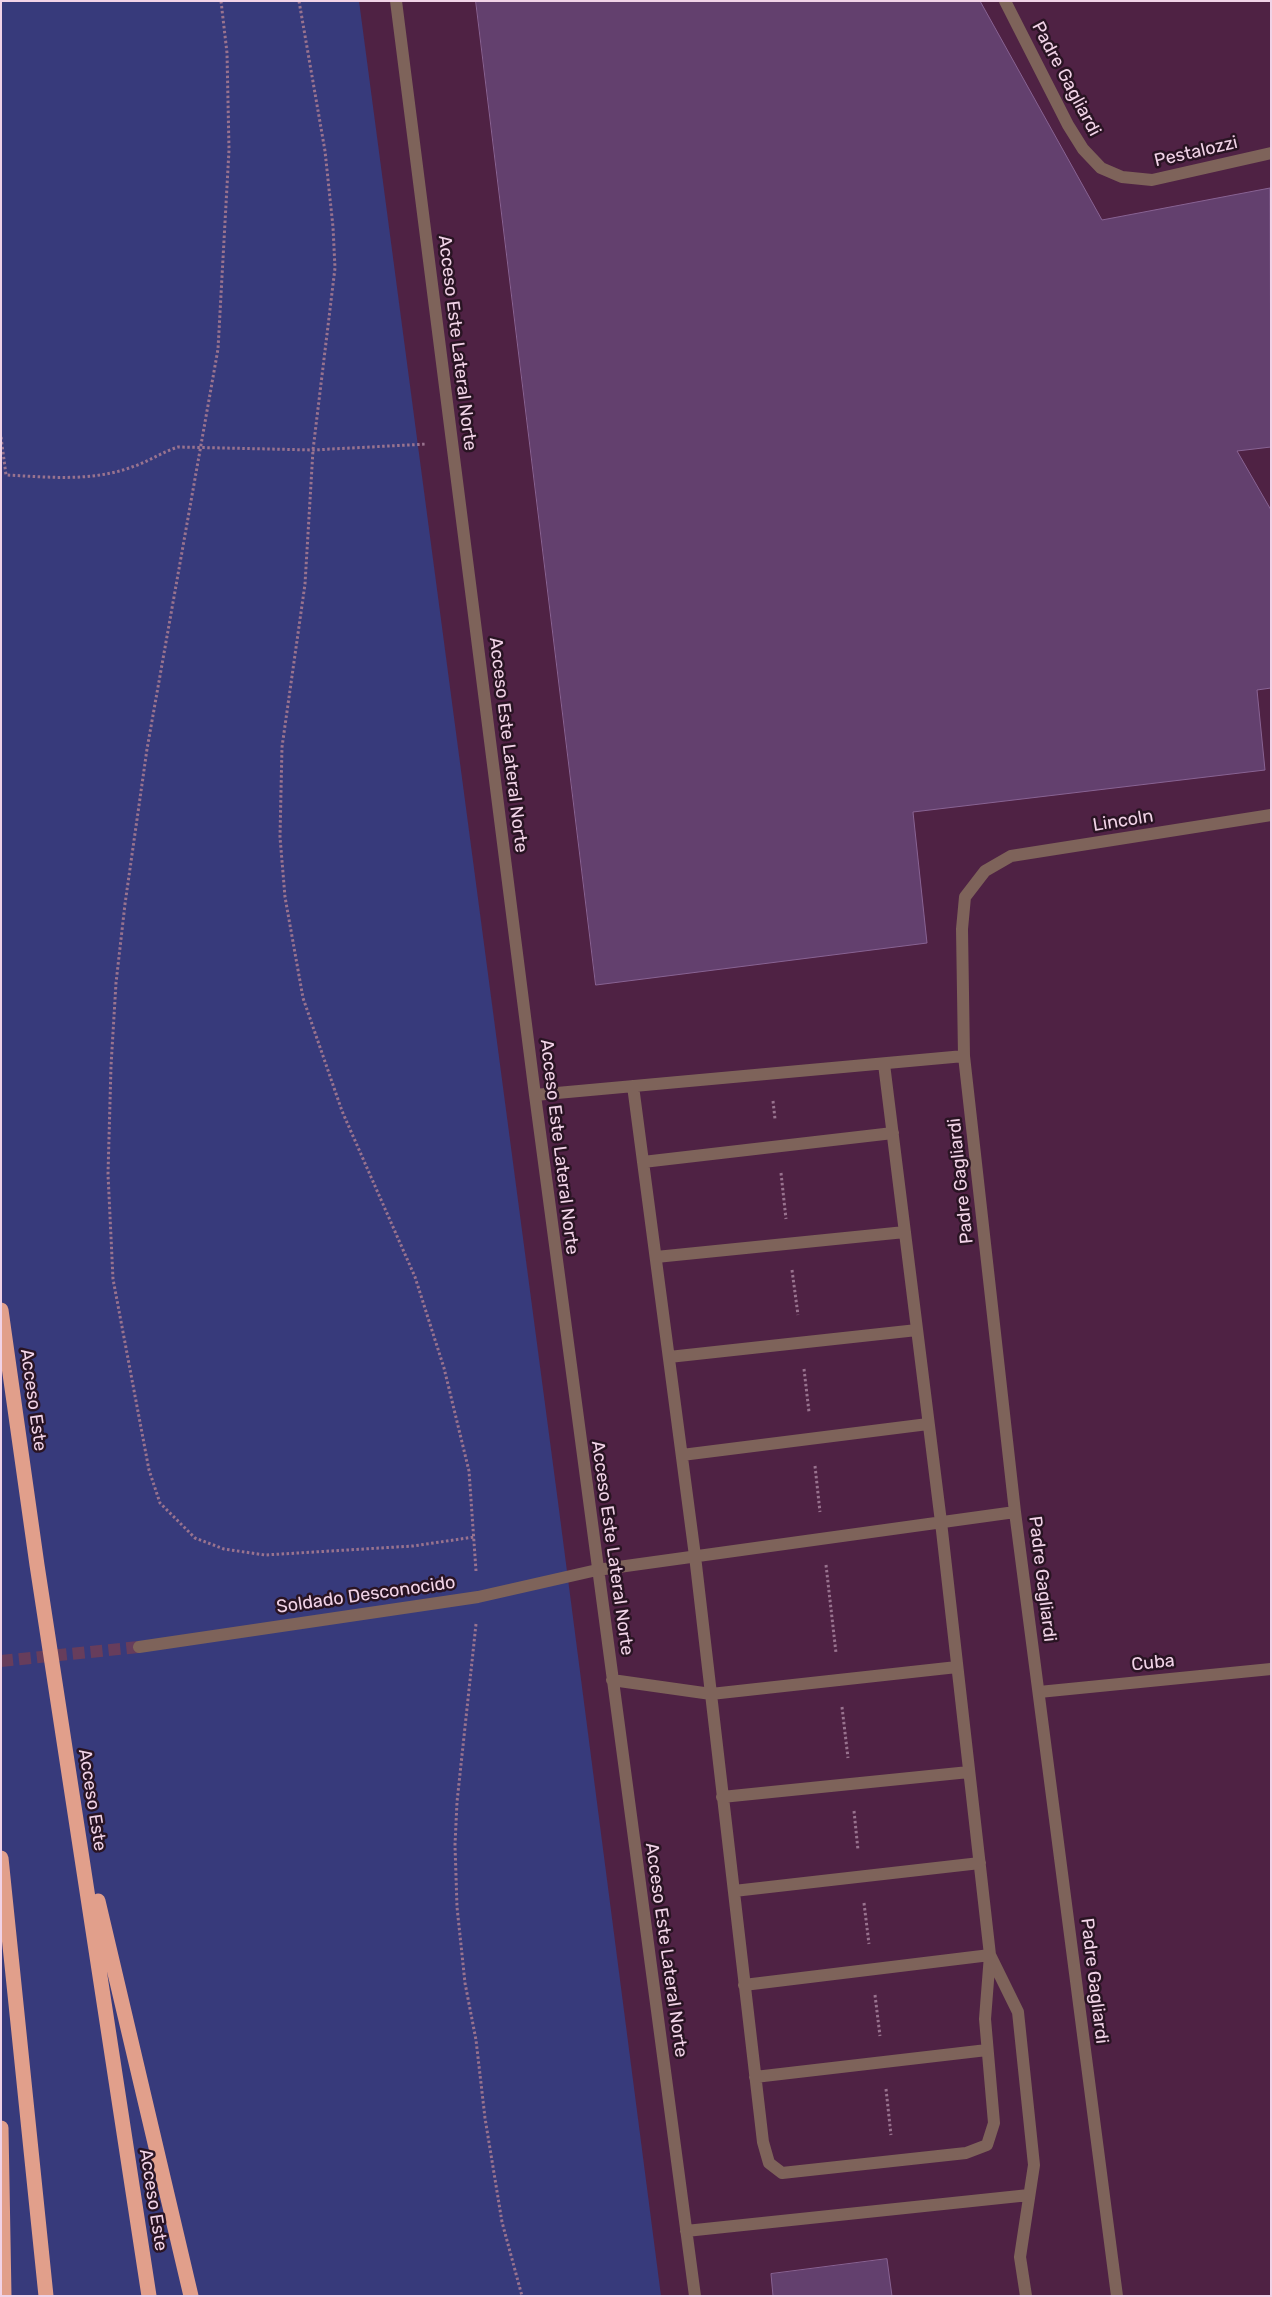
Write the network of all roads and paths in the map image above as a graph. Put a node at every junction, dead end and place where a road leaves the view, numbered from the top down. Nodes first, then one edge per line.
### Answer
1 (221, 1) edge
2 (299, 1) edge
3 (396, 1) edge
4 (1005, 1) edge
5 (1271, 153) edge
6 (1101, 168) joint
7 (1, 437) edge
8 (452, 443) junction
9 (201, 447) junction
10 (313, 450) junction
11 (1271, 814) edge
12 (985, 871) joint
13 (964, 1056) junction
14 (884, 1064) junction
15 (770, 1074) junction
16 (633, 1086) junction
17 (535, 1095) junction
18 (893, 1133) junction
19 (778, 1146) junction
20 (643, 1162) junction
21 (905, 1232) junction
22 (789, 1244) junction
23 (656, 1257) junction
24 (1, 1310) edge
25 (918, 1330) junction
26 (801, 1342) junction
27 (669, 1357) junction
28 (928, 1424) junction
29 (812, 1439) junction
30 (682, 1454) junction
31 (1015, 1512) junction
32 (941, 1522) junction
33 (474, 1537) junction
34 (823, 1538) junction
35 (695, 1556) junction
36 (597, 1570) junction
37 (478, 1597) junction
38 (139, 1646) tunnel mouth
39 (957, 1667) junction
40 (1271, 1669) edge
41 (612, 1680) junction
42 (839, 1680) junction
43 (1039, 1692) junction
44 (711, 1694) junction
45 (969, 1772) junction
46 (851, 1784) junction
47 (722, 1797) junction
48 (74, 1803) junction
49 (1, 1858) edge
50 (980, 1863) junction
51 (862, 1876) junction
52 (734, 1891) junction
53 (990, 1954) junction
54 (872, 1969) junction
55 (744, 1985) junction
56 (987, 2050) junction
57 (883, 2062) junction
58 (755, 2077) junction
59 (1, 2128) edge
60 (894, 2161) junction
61 (1029, 2195) junction
62 (686, 2231) junction
63 (4, 2296) edge
64 (46, 2296) edge
65 (149, 2296) edge
66 (191, 2296) edge
67 (522, 2296) edge
68 (695, 2296) edge
69 (1026, 2296) edge
70 (1117, 2296) edge

1 - 9 path
2 - 10 path
3 - 8 street, Acceso Este Lateral Norte
4 - 6 street, Padre Gagliardi
5 - 6 street, Pestalozzi
7 - 9 path
8 - 10 path
8 - 17 street, Acceso Este Lateral Norte
9 - 10 path
9 - 33 path
10 - 33 path
11 - 12 street, Lincoln
12 - 13 street, Padre Gagliardi
13 - 14 street
13 - 31 street, Padre Gagliardi
14 - 15 street
14 - 18 street
15 - 16 street
15 - 19 path
16 - 17 street
16 - 20 street
17 - 36 street, Acceso Este Lateral Norte
18 - 19 street
18 - 21 street
19 - 20 street
19 - 22 path
20 - 23 street
21 - 22 street
21 - 25 street
22 - 23 street
22 - 26 path
23 - 27 street
24 - 48 highway, Acceso Este
25 - 26 street
25 - 28 street
26 - 27 street
26 - 29 path
27 - 30 street
28 - 29 street
28 - 32 street
29 - 30 street
29 - 34 path
30 - 35 street
31 - 32 street, Soldado Desconocido
31 - 43 street, Padre Gagliardi
32 - 34 street, Soldado Desconocido
32 - 39 street
33 - 37 path
34 - 35 street, Soldado Desconocido
34 - 42 path
35 - 36 street, Soldado Desconocido
35 - 44 street
36 - 37 street, Soldado Desconocido
36 - 41 street, Acceso Este Lateral Norte
37 - 38 street, Soldado Desconocido
37 - 67 path
39 - 42 street
39 - 45 street
40 - 43 street, Cuba
41 - 44 street
41 - 62 street, Acceso Este Lateral Norte
42 - 44 street
42 - 46 path
43 - 70 street, Padre Gagliardi
44 - 47 street
45 - 46 street
45 - 50 street
46 - 47 street
46 - 51 path
47 - 52 street
48 - 65 highway, Acceso Este
48 - 66 highway
49 - 64 highway
50 - 51 street
50 - 53 street
51 - 52 street
51 - 54 path
52 - 55 street
53 - 54 street
53 - 56 street
53 - 61 street
54 - 55 street
54 - 57 path
55 - 58 street
56 - 57 street
56 - 60 street
57 - 58 street
57 - 60 path
58 - 60 street
59 - 63 highway
61 - 62 street
61 - 69 street
62 - 68 street, Acceso Este Lateral Norte

